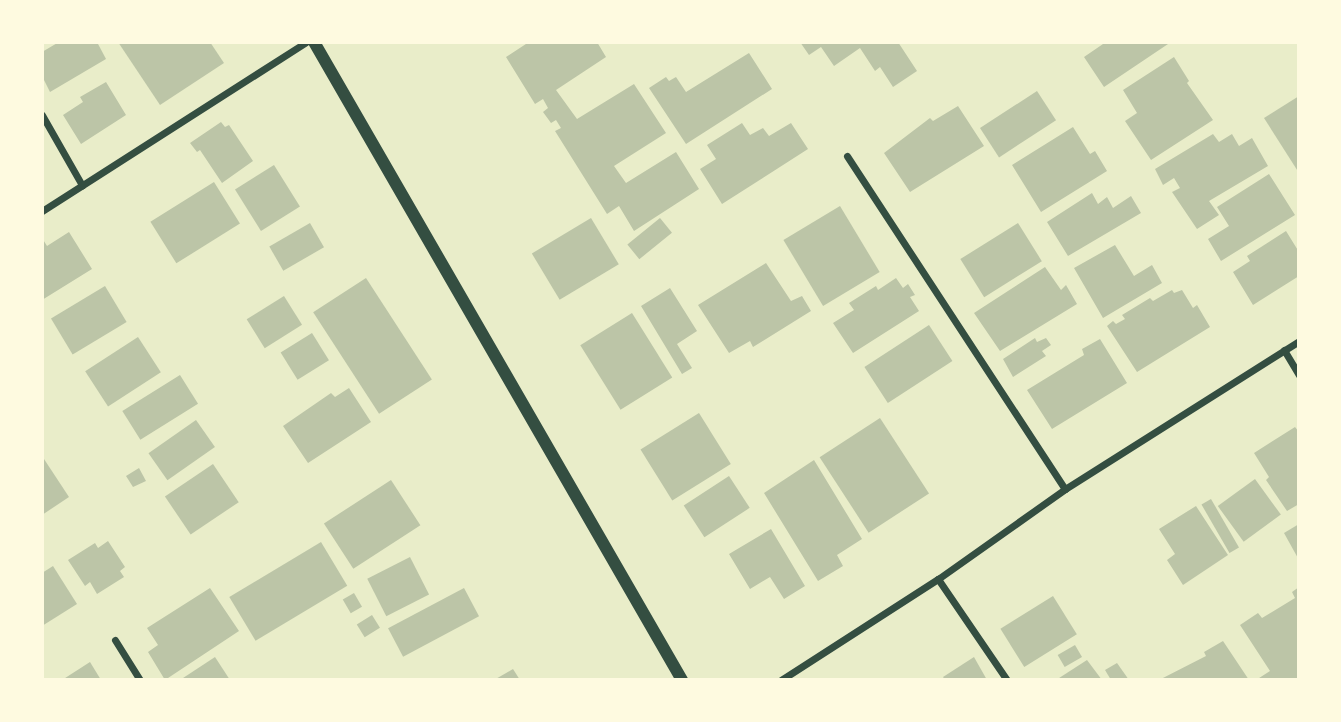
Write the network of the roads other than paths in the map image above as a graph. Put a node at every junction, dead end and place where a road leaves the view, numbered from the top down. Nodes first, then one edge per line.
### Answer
1 (306, 42) edge
2 (314, 42) edge
3 (42, 115) edge
4 (847, 156) dead end
5 (82, 185) junction
6 (42, 211) edge
7 (1299, 341) edge
8 (1284, 350) junction
9 (1299, 375) edge
10 (1065, 489) junction
11 (938, 579) junction
12 (115, 640) dead end
13 (140, 680) edge
14 (682, 680) edge
15 (781, 680) edge
16 (1007, 680) edge

1 - 5 street
2 - 14 street
3 - 5 street
4 - 10 street
5 - 6 street
7 - 8 street
8 - 9 street
8 - 10 street
10 - 11 street
11 - 15 street
11 - 16 street
12 - 13 street

